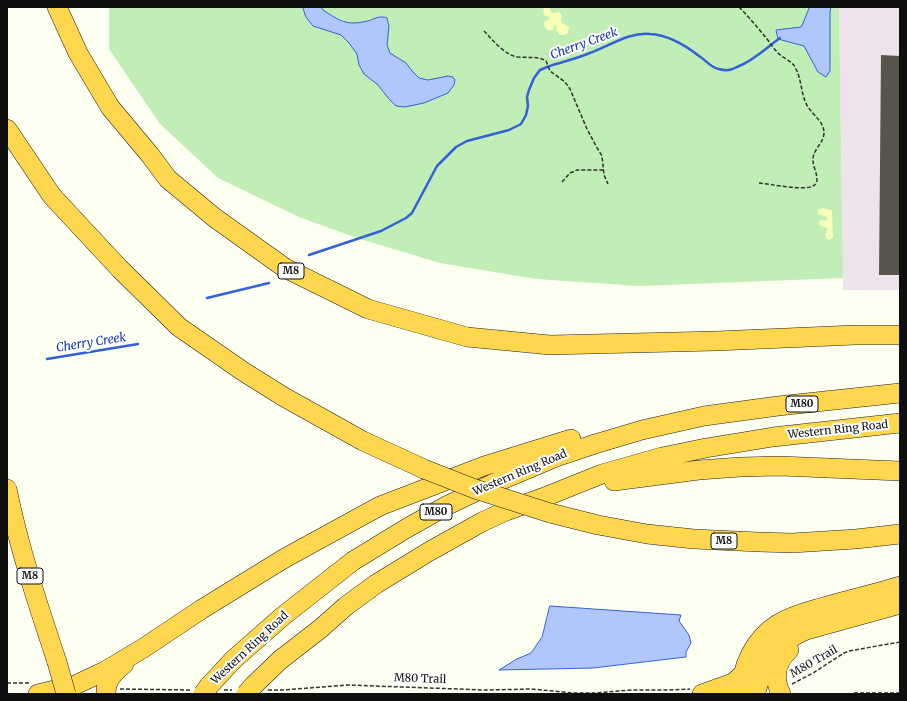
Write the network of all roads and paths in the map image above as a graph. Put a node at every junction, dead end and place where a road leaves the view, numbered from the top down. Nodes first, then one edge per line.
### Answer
1 (57, 7) edge
2 (738, 7) edge
3 (484, 31) dead end
4 (7, 129) edge
5 (604, 170) junction
6 (562, 182) dead end
7 (759, 183) dead end
8 (608, 184) dead end
9 (900, 335) edge
10 (900, 393) edge
11 (704, 416) junction
12 (900, 423) edge
13 (900, 471) edge
14 (7, 489) edge
15 (546, 506) junction
16 (900, 534) edge
17 (900, 586) edge
18 (900, 604) edge
19 (850, 618) junction
20 (900, 642) edge
21 (142, 649) junction
22 (742, 675) junction
23 (207, 690) edge
24 (251, 690) edge
25 (785, 690) edge
26 (696, 691) edge
27 (112, 692) edge
28 (573, 693) edge
29 (854, 693) dead end
30 (900, 693) edge
31 (38, 694) edge
32 (66, 694) edge
33 (741, 694) edge
34 (755, 694) edge

1 - 9 highway, M8
2 - 7 path
3 - 5 path
4 - 15 highway, M8, bridge
5 - 6 path
5 - 8 path
10 - 11 highway, Western Ring Road / M80
11 - 21 highway
11 - 23 highway, Western Ring Road / M80
12 - 15 highway, Western Ring Road
13 - 15 highway
14 - 32 highway, M8, bridge
15 - 16 highway, M8
15 - 24 highway, Western Ring Road
17 - 22 highway
18 - 19 highway
19 - 25 highway
19 - 34 highway
20 - 25 path, M80 Trail
21 - 27 highway
21 - 31 highway
22 - 26 highway
22 - 33 highway
23 - 24 path, M80 Trail
23 - 27 path, M80 Trail
24 - 28 path, M80 Trail
26 - 28 path, M80 Trail
29 - 30 path

